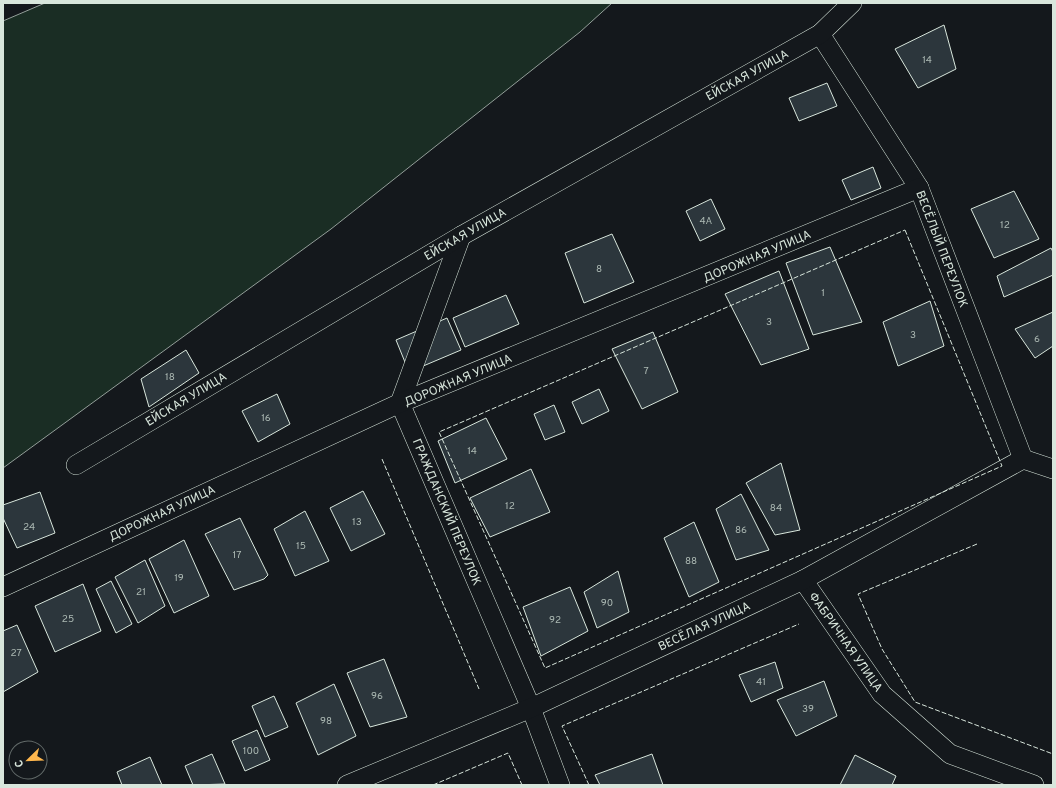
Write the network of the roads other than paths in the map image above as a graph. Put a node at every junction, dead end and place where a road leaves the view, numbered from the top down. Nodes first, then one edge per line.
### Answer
1 (852, 3) edge
2 (820, 34) junction
3 (919, 188) junction
4 (461, 236) junction
5 (400, 403) junction
6 (1023, 459) junction
7 (76, 465) dead end
8 (1053, 469) edge
9 (803, 580) junction
10 (3, 587) edge
11 (531, 708) junction
12 (347, 785) edge
13 (560, 785) edge
14 (1034, 785) edge

1 - 2 street, ЕЙСКАЯ УЛИЦА
2 - 3 street, ВЕСЁЛЫЙ ПЕРЕУЛОК
2 - 4 street, ЕЙСКАЯ УЛИЦА
3 - 5 street, ДОРОЖНАЯ УЛИЦА
3 - 6 street, ВЕСЁЛЫЙ ПЕРЕУЛОК
4 - 5 street
4 - 7 street, ЕЙСКАЯ УЛИЦА
5 - 10 street, ДОРОЖНАЯ УЛИЦА
5 - 11 street, ГРАЖДАНСКИЙ ПЕРЕУЛОК
6 - 8 street
6 - 9 street, ВЕСЁЛАЯ УЛИЦА
9 - 11 street, ВЕСЁЛАЯ УЛИЦА
9 - 14 street, ФАБРИЧНАЯ УЛИЦА
11 - 12 street, ВЕСЁЛАЯ УЛИЦА
11 - 13 street, ГРАЖДАНСКИЙ ПЕРЕУЛОК

